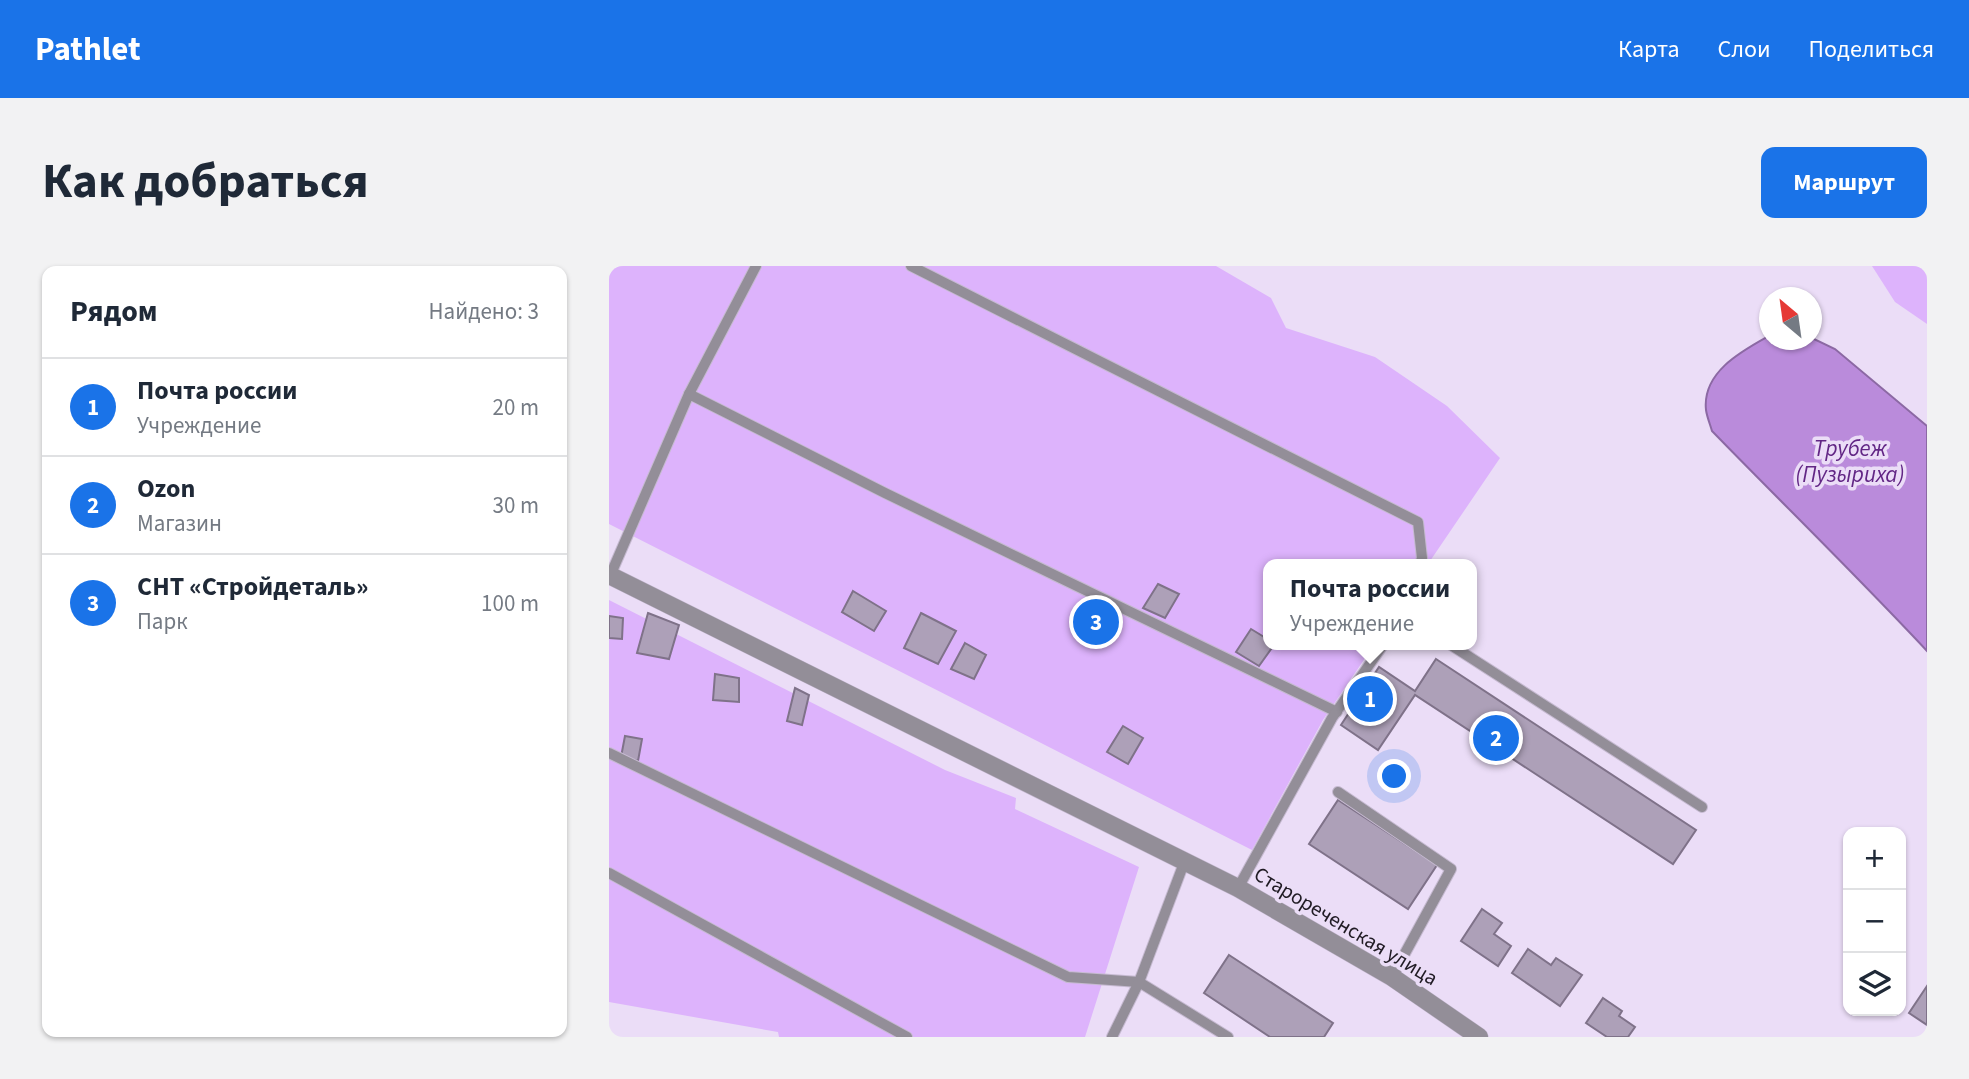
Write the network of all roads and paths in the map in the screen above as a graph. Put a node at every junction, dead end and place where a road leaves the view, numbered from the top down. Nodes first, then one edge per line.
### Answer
1 (756, 266) edge
2 (911, 266) edge
3 (689, 394) junction
4 (1422, 559) edge
5 (609, 576) edge
6 (1380, 650) edge
7 (1459, 650) edge
8 (1337, 712) junction
9 (609, 753) edge
10 (1338, 792) dead end
11 (1702, 807) dead end
12 (1184, 863) junction
13 (609, 873) edge
14 (1238, 888) junction
15 (1392, 977) junction
16 (1139, 982) junction
17 (907, 1037) edge
18 (1112, 1037) edge
19 (1228, 1037) edge
20 (1479, 1037) edge

1 - 3 lane
2 - 4 lane
3 - 5 lane
3 - 8 lane
5 - 12 street, Старореченская улица
6 - 8 lane
7 - 11 lane
8 - 14 lane
9 - 16 lane
10 - 15 lane
12 - 14 street, Старореченская улица
12 - 16 lane
13 - 17 lane
14 - 15 street, Старореченская улица
15 - 20 street, Старореченская улица
16 - 18 lane
16 - 19 lane

